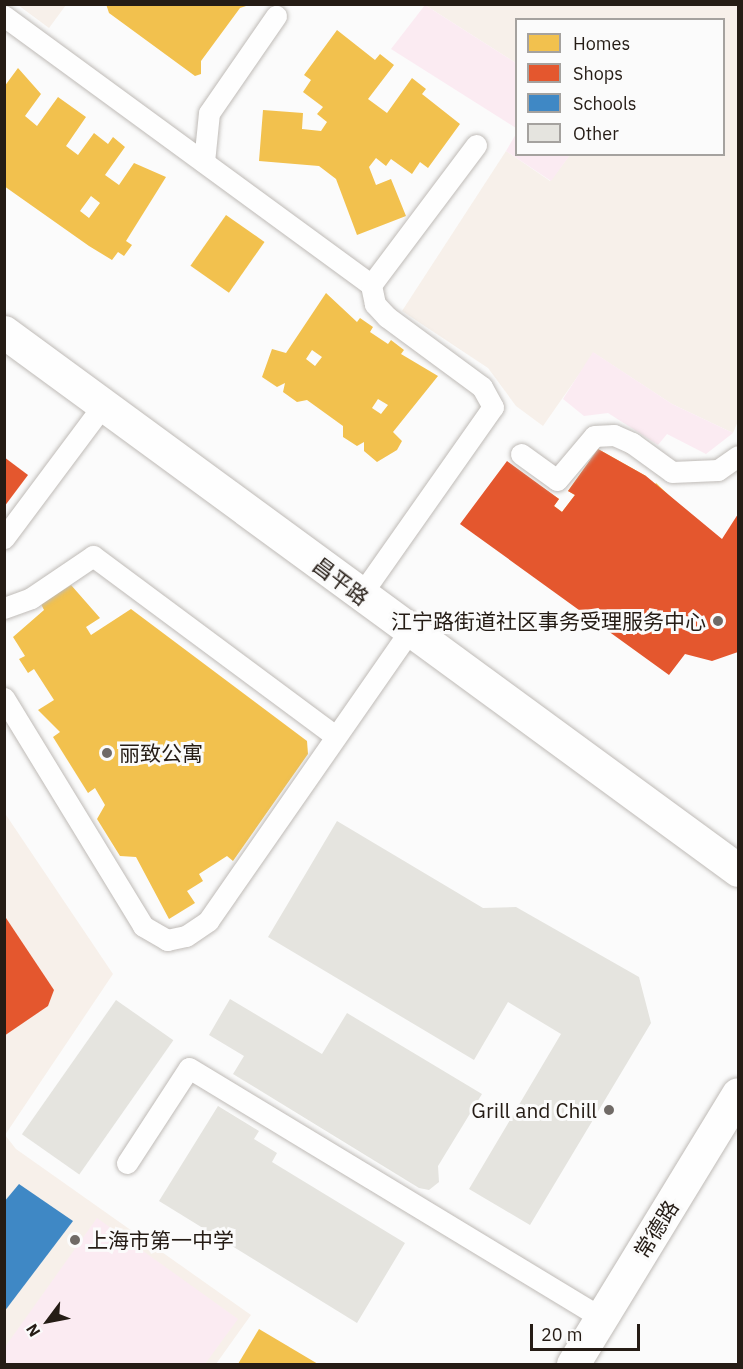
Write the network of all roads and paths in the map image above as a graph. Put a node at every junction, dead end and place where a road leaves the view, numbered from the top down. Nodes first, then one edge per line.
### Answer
1 (4, 16) edge
2 (276, 16) dead end
3 (476, 145) dead end
4 (204, 162) junction
5 (371, 285) junction
6 (4, 332) edge
7 (104, 405) junction
8 (521, 454) dead end
9 (738, 456) edge
10 (4, 538) edge
11 (360, 596) junction
12 (4, 608) edge
13 (409, 632) junction
14 (4, 698) edge
15 (336, 736) junction
16 (738, 870) edge
17 (738, 1094) edge
18 (127, 1163) dead end
19 (601, 1318) junction
20 (573, 1365) edge

1 - 4 lane
2 - 4 lane
3 - 5 lane
4 - 5 lane
5 - 11 lane
6 - 7 street, 昌平路
7 - 10 lane
7 - 11 street, 昌平路
8 - 9 lane
11 - 13 street, 昌平路
12 - 15 lane
13 - 15 lane
13 - 16 street, 昌平路
14 - 15 lane
17 - 19 street, 常德路
18 - 19 lane
19 - 20 street, 常德路

